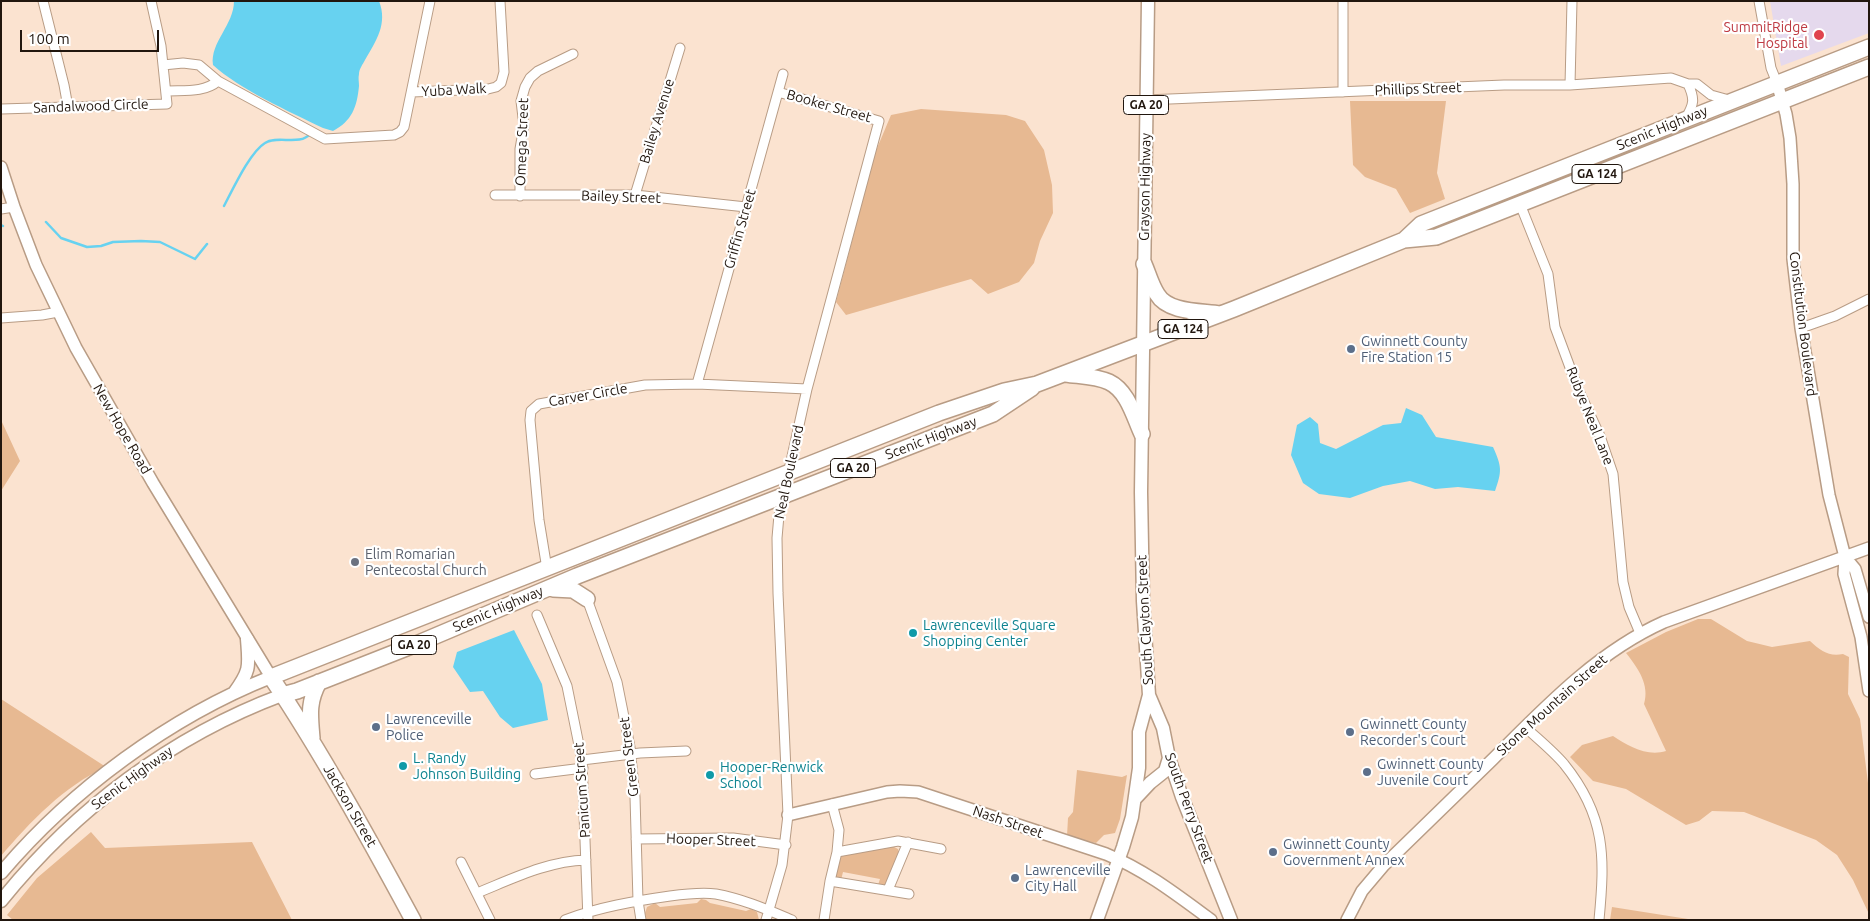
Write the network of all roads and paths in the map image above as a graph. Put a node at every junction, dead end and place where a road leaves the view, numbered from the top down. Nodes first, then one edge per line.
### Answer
1 (43, 1) edge
2 (151, 1) edge
3 (430, 1) edge
4 (500, 1) edge
5 (1148, 1) edge
6 (1343, 1) edge
7 (1572, 1) edge
8 (1759, 1) edge
9 (1869, 47) edge
10 (680, 48) dead end
11 (573, 54) dead end
12 (163, 65) junction
13 (1869, 67) edge
14 (783, 74) dead end
15 (218, 81) junction
16 (1688, 84) junction
17 (1777, 84) junction
18 (1570, 85) junction
19 (166, 91) junction
20 (412, 92) junction
21 (778, 92) junction
22 (1343, 92) junction
23 (1146, 100) junction
24 (1782, 100) junction
25 (1732, 101) junction
26 (68, 107) junction
27 (1, 109) edge
28 (1686, 119) junction
29 (879, 121) joint
30 (1, 166) edge
31 (1513, 187) junction
32 (495, 195) dead end
33 (635, 195) junction
34 (520, 196) junction
35 (1520, 204) junction
36 (14, 207) junction
37 (746, 207) junction
38 (1, 209) edge
39 (1404, 240) junction
40 (1144, 264) junction
41 (1869, 298) edge
42 (58, 312) junction
43 (1222, 314) junction
44 (1, 318) edge
45 (1801, 328) junction
46 (1143, 343) junction
47 (1064, 373) junction
48 (697, 384) junction
49 (1037, 384) junction
50 (807, 389) junction
51 (1142, 434) junction
52 (789, 472) junction
53 (784, 494) junction
54 (1869, 548) edge
55 (1845, 557) junction
56 (547, 569) junction
57 (593, 570) junction
58 (546, 589) junction
59 (587, 599) junction
60 (537, 615) dead end
61 (1869, 617) edge
62 (1640, 632) junction
63 (247, 639) junction
64 (271, 678) junction
65 (319, 682) junction
66 (1869, 691) edge
67 (233, 695) junction
68 (282, 695) junction
69 (1149, 695) junction
70 (1526, 727) junction
71 (313, 742) junction
72 (686, 751) dead end
73 (632, 754) junction
74 (1169, 758) junction
75 (582, 764) junction
76 (535, 774) dead end
77 (1135, 799) junction
78 (832, 804) junction
79 (788, 815) junction
80 (636, 839) junction
81 (908, 842) junction
82 (786, 846) junction
83 (941, 849) dead end
84 (837, 852) junction
85 (1119, 859) junction
86 (586, 860) junction
87 (461, 862) dead end
88 (1, 873) edge
89 (830, 881) junction
90 (888, 890) junction
91 (477, 893) junction
92 (909, 894) dead end
93 (1, 901) edge
94 (638, 901) junction
95 (768, 915) edge
96 (588, 916) edge
97 (413, 920) edge
98 (490, 920) edge
99 (565, 920) edge
100 (641, 920) edge
101 (792, 920) edge
102 (824, 920) edge
103 (1097, 920) edge
104 (1211, 920) edge
105 (1231, 920) edge
106 (1348, 920) edge
107 (1599, 920) edge

1 - 26 street
2 - 12 street, Sandalwood Circle
3 - 20 street
4 - 20 street, Yuba Walk
5 - 23 main road, Grayson Highway / GA 20
6 - 22 street
7 - 18 street
8 - 17 street, Constitution Boulevard
9 - 17 highway, Scenic Highway / GA 124
10 - 33 street, Bailey Avenue
11 - 34 street, Omega Street
12 - 15 street
12 - 19 street, Sandalwood Circle
13 - 24 highway, Scenic Highway / GA 124
14 - 21 street, Griffin Street
15 - 19 street, Sandalwood Circle
15 - 20 street
16 - 18 street, Phillips Street
16 - 25 street, Phillips Street
16 - 28 street
17 - 24 street, Constitution Boulevard
17 - 25 highway, Scenic Highway / GA 124
18 - 22 street, Phillips Street
19 - 26 street, Sandalwood Circle
21 - 29 street, Booker Street
21 - 37 street, Griffin Street
22 - 23 street, Phillips Street
23 - 40 main road, Grayson Highway / GA 20
24 - 35 highway, Scenic Highway / GA 124
24 - 45 street, Constitution Boulevard
25 - 28 highway, Scenic Highway / GA 124
26 - 27 street, Sandalwood Circle
28 - 31 highway, Scenic Highway / GA 124
29 - 50 street, Neal Boulevard
30 - 36 street, New Hope Road
31 - 35 highway
31 - 39 highway, Scenic Highway / GA 124
32 - 34 street, Bailey Street
33 - 34 street, Bailey Street
33 - 37 street, Bailey Street
35 - 39 highway, Scenic Highway / GA 124
35 - 62 street, Rubye Neal Lane
36 - 38 street
36 - 42 street, New Hope Road
37 - 48 street, Griffin Street
39 - 43 highway, Scenic Highway / GA 124
40 - 43 highway
40 - 46 main road, Grayson Highway / GA 20
41 - 45 street
42 - 44 street
42 - 63 street, New Hope Road
43 - 46 highway, Scenic Highway / GA 124
45 - 55 street, Constitution Boulevard
46 - 47 highway, Scenic Highway / GA 20
46 - 51 main road, South Clayton Street
47 - 49 highway, Scenic Highway / GA 20
47 - 51 highway
48 - 50 street, Carver Circle
48 - 56 street, Carver Circle
49 - 52 highway, Scenic Highway / GA 20
49 - 53 highway, Scenic Highway / GA 20
50 - 52 street, Neal Boulevard
51 - 69 main road, South Clayton Street
52 - 53 street, Neal Boulevard
52 - 56 highway, Scenic Highway / GA 20
53 - 57 highway, Scenic Highway / GA 20
53 - 79 street, Neal Boulevard
54 - 55 street, Stone Mountain Street
55 - 61 street, Constitution Boulevard
55 - 62 street, Stone Mountain Street
55 - 66 street, Constitution Boulevard
56 - 64 highway, Scenic Highway / GA 20
57 - 58 highway, Scenic Highway / GA 20
57 - 59 highway
58 - 59 highway
58 - 65 highway, Scenic Highway / GA 20
59 - 73 street, Green Street
60 - 75 street, Panicum Street
62 - 70 street, Stone Mountain Street
63 - 64 street, New Hope Road
63 - 67 main road
64 - 67 main road, Scenic Highway
64 - 68 highway, Jackson Street
65 - 68 highway, Scenic Highway
65 - 71 highway
67 - 88 main road, Scenic Highway
68 - 71 highway, Jackson Street
68 - 93 main road, Scenic Highway
69 - 74 main road, South Perry Street
69 - 77 main road, South Clayton Street
70 - 106 street, Stone Mountain Street
70 - 107 street
71 - 97 highway, Jackson Street
72 - 73 street
73 - 75 street
73 - 80 street, Green Street
74 - 77 main road
74 - 105 main road, South Perry Street
75 - 76 street
75 - 86 street, Panicum Street
77 - 85 main road, South Clayton Street
78 - 79 street, Nash Street
78 - 84 street
78 - 85 street, Nash Street
79 - 82 street, Neal Boulevard
80 - 82 street, Hooper Street
80 - 94 street, Green Street
81 - 83 street
81 - 84 street
81 - 90 street
82 - 95 street, Neal Boulevard
84 - 89 street
85 - 103 main road, South Clayton Street
85 - 104 street, Nash Street
86 - 91 street
86 - 96 street, Panicum Street
87 - 91 street
89 - 90 street
89 - 102 street
90 - 92 street
91 - 98 street
94 - 95 street
94 - 96 street
94 - 100 street, Green Street
95 - 101 street
96 - 99 street

